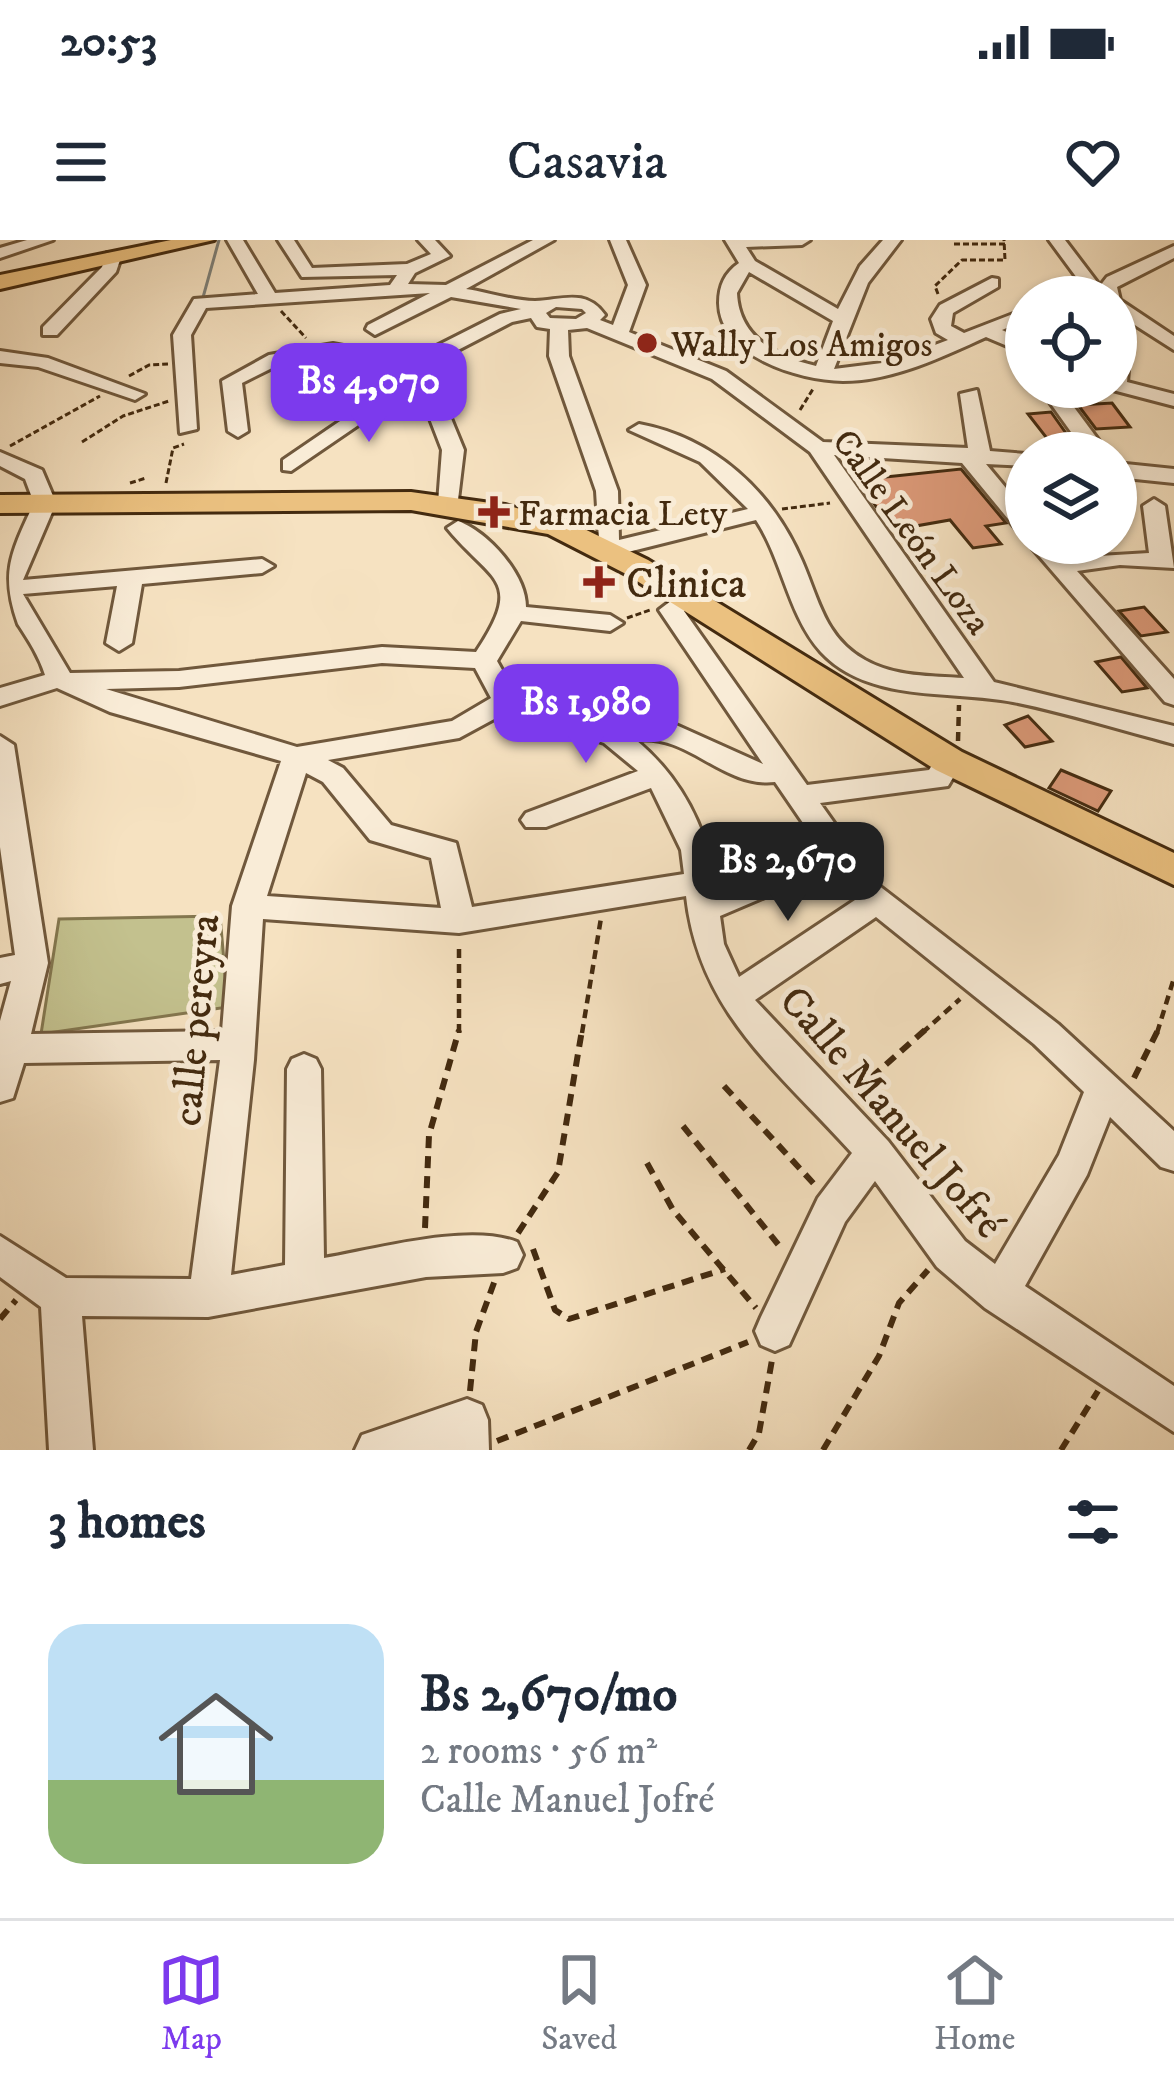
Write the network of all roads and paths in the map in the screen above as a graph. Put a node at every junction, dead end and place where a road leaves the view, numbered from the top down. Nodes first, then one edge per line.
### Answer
1 (45, 240) edge
2 (200, 240) edge
3 (235, 240) edge
4 (286, 240) edge
5 (426, 240) edge
6 (546, 240) edge
7 (618, 240) edge
8 (893, 240) edge
9 (1057, 240) edge
10 (734, 241) edge
11 (791, 241) edge
12 (1005, 242) edge
13 (954, 244) dead end
14 (0, 253) edge
15 (1173, 253) edge
16 (113, 257) junction
17 (748, 265) junction
18 (409, 269) junction
19 (1081, 276) edge
20 (1124, 276) edge
21 (0, 282) edge
22 (992, 283) dead end
23 (398, 289) junction
24 (454, 290) junction
25 (630, 292) junction
26 (270, 299) junction
27 (537, 309) junction
28 (946, 309) junction
29 (588, 313) junction
30 (1137, 319) edge
31 (846, 321) junction
32 (1005, 321) edge
33 (559, 326) junction
34 (375, 329) dead end
35 (983, 329) junction
36 (50, 331) dead end
37 (619, 335) junction
38 (1005, 339) edge
39 (963, 341) junction
40 (1174, 344) edge
41 (326, 351) junction
42 (0, 357) edge
43 (181, 363) junction
44 (420, 369) junction
45 (823, 373) junction
46 (112, 388) junction
47 (1137, 390) edge
48 (135, 394) dead end
49 (970, 394) dead end
50 (235, 397) junction
51 (1174, 400) edge
52 (187, 412) junction
53 (358, 418) junction
54 (790, 425) junction
55 (639, 430) dead end
56 (238, 431) dead end
57 (82, 442) dead end
58 (818, 448) junction
59 (973, 454) junction
60 (0, 455) edge
61 (1005, 458) edge
62 (291, 465) dead end
63 (1137, 472) edge
64 (1174, 476) edge
65 (1005, 497) edge
66 (853, 499) junction
67 (45, 503) junction
68 (0, 504) edge
69 (155, 504) junction
70 (1154, 506) dead end
71 (761, 512) junction
72 (453, 516) junction
73 (691, 532) junction
74 (608, 550) junction
75 (702, 556) dead end
76 (1168, 560) edge
77 (262, 566) dead end
78 (1059, 566) joint
79 (131, 577) junction
80 (3, 589) edge
81 (677, 604) junction
82 (513, 613) junction
83 (610, 623) joint
84 (118, 643) dead end
85 (484, 661) junction
86 (59, 679) junction
87 (971, 688) junction
88 (1174, 696) edge
89 (0, 698) edge
90 (506, 701) junction
91 (1130, 724) junction
92 (1174, 735) edge
93 (614, 737) junction
94 (0, 745) edge
95 (297, 756) junction
96 (949, 761) junction
97 (659, 774) junction
98 (790, 784) junction
99 (536, 820) dead end
100 (832, 842) junction
101 (1174, 870) edge
102 (10, 877) edge
103 (698, 897) junction
104 (599, 901) junction
105 (875, 901) junction
106 (248, 906) junction
107 (459, 921) junction
108 (16, 967) edge
109 (1174, 978) edge
110 (978, 983) junction
111 (732, 997) junction
112 (237, 1045) junction
113 (10, 1049) junction
114 (304, 1069) dead end
115 (724, 1086) dead end
116 (0, 1087) edge
117 (1109, 1092) junction
118 (836, 1108) junction
119 (683, 1126) dead end
120 (875, 1152) junction
121 (1174, 1155) edge
122 (646, 1163) dead end
123 (831, 1210) junction
124 (512, 1242) junction
125 (0, 1254) edge
126 (951, 1254) junction
127 (427, 1258) junction
128 (805, 1263) junction
129 (724, 1269) junction
130 (305, 1278) junction
131 (999, 1294) junction
132 (60, 1297) junction
133 (208, 1298) junction
134 (775, 1331) junction
135 (1110, 1370) junction
136 (1174, 1411) edge
137 (477, 1437) edge
138 (71, 1450) edge
139 (377, 1450) edge
140 (749, 1450) edge
141 (823, 1450) edge
142 (1061, 1450) edge

1 - 14 street
2 - 16 main road
3 - 26 street
4 - 18 street
5 - 18 street
6 - 24 street
7 - 25 street
8 - 31 street
9 - 19 street
10 - 11 street
10 - 17 street
12 - 13 path
12 - 28 path
15 - 20 street
16 - 21 main road
16 - 36 street
17 - 31 street
17 - 45 street
18 - 23 street
22 - 28 street
23 - 24 street
23 - 26 street
24 - 27 street
24 - 34 street
25 - 29 street
25 - 37 street
26 - 41 path
26 - 43 street
27 - 29 street
27 - 33 street
27 - 44 street
28 - 39 street
29 - 33 street
29 - 37 street, Calle León Loza
30 - 40 street
31 - 45 street
32 - 35 street
33 - 74 street
35 - 38 street
35 - 39 street
37 - 54 street, Calle León Loza
39 - 45 street
41 - 44 street
41 - 50 street
41 - 53 street
42 - 46 street
43 - 46 path
43 - 52 street
44 - 53 street
44 - 72 street
45 - 54 path
46 - 48 street
46 - 60 path
47 - 51 street
49 - 59 street
50 - 52 street
50 - 56 street
52 - 57 path
52 - 69 path
53 - 62 street
54 - 58 street, Calle León Loza
55 - 71 street
58 - 59 street
58 - 66 street, Calle León Loza
59 - 61 street
59 - 65 street
60 - 67 street
63 - 64 street
66 - 71 path
66 - 87 street, Calle León Loza
67 - 68 main road
67 - 69 main road
67 - 80 street
69 - 72 main road
70 - 76 street
71 - 73 street
71 - 87 street
72 - 74 main road
72 - 82 street
73 - 74 street
73 - 75 street
74 - 81 main road
76 - 78 street
77 - 79 street
78 - 88 street
79 - 80 street
79 - 84 street
80 - 86 street
81 - 83 path
81 - 96 main road
81 - 98 street
82 - 83 street
82 - 85 street
85 - 86 street
85 - 90 street
86 - 89 street
86 - 95 street
87 - 91 street
87 - 96 path
88 - 91 street
90 - 93 street, Calle Manuel Jofré
90 - 95 street
91 - 92 street
93 - 97 street, Calle Manuel Jofré
93 - 98 street, Calle Manuel Jofré
94 - 102 street
95 - 106 street, calle pereyra
95 - 107 street
96 - 98 street, Calle Manuel Jofré
96 - 101 main road
97 - 99 street
97 - 103 street, Calle Manuel Jofré
98 - 100 street
100 - 103 street
100 - 105 street
102 - 108 street
103 - 104 street
103 - 111 street, Calle Manuel Jofré
104 - 107 street
104 - 124 path
105 - 110 street
105 - 111 street
106 - 107 street
106 - 112 street, calle pereyra
107 - 127 path
108 - 113 street
109 - 117 path
110 - 117 street
110 - 118 path
111 - 118 street, Calle Manuel Jofré
112 - 113 street
112 - 133 street, calle pereyra
113 - 116 street
114 - 130 street
115 - 123 path
117 - 121 street
117 - 131 street
118 - 120 street, Calle Manuel Jofré
119 - 128 path
120 - 123 street
120 - 126 street, Calle Manuel Jofré
122 - 129 path
123 - 128 street
124 - 127 street
124 - 129 path
124 - 137 path
125 - 132 street
126 - 131 street, Calle Manuel Jofré
126 - 141 path
127 - 130 street
128 - 134 street
129 - 134 path
130 - 133 street
131 - 135 street, Calle Manuel Jofré
132 - 133 street
132 - 138 street
134 - 137 path
134 - 140 path
135 - 136 street, Calle Manuel Jofré
135 - 142 path
137 - 139 street

